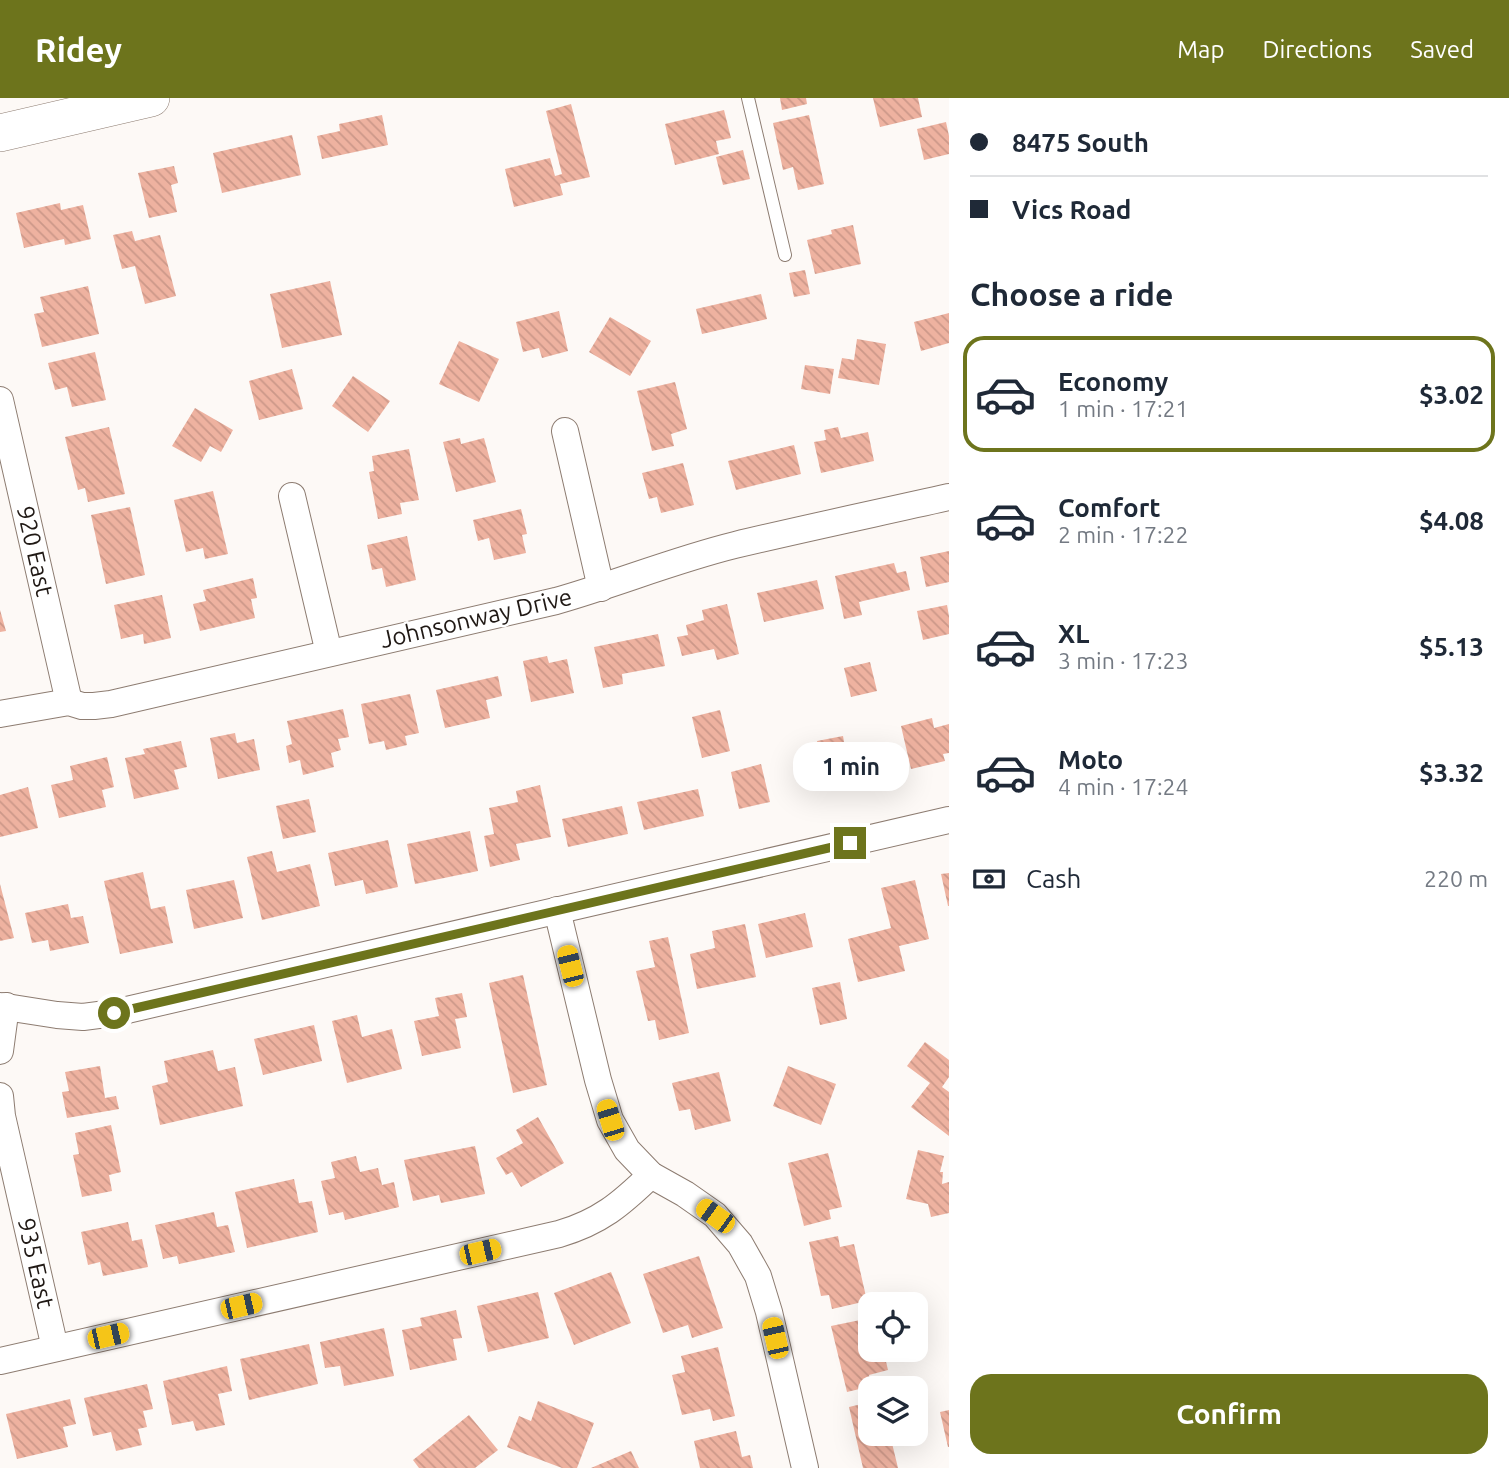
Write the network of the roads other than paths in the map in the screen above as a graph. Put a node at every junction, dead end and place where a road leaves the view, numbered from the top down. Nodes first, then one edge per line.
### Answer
1 (151, 98) edge
2 (748, 98) edge
3 (53, 109) edge
4 (0, 133) edge
5 (785, 255) dead end
6 (0, 400) edge
7 (565, 432) dead end
8 (4, 434) edge
9 (292, 496) dead end
10 (949, 497) edge
11 (601, 588) junction
12 (329, 653) junction
13 (69, 702) junction
14 (0, 714) edge
15 (949, 820) edge
16 (557, 910) junction
17 (3, 1006) edge
18 (0, 1051) edge
19 (0, 1096) edge
20 (652, 1175) junction
21 (55, 1348) junction
22 (0, 1361) edge
23 (805, 1468) edge

1 - 3 main road
2 - 5 lane
3 - 4 main road
6 - 8 street, 920 East
7 - 11 street
8 - 13 street, 920 East
9 - 12 street
10 - 11 street, Johnsonway Drive
11 - 12 street, Johnsonway Drive
12 - 13 street, Johnsonway Drive
13 - 14 street, Johnsonway Drive
15 - 16 street
16 - 17 street
16 - 20 street
17 - 18 street
19 - 21 street, 935 East
20 - 21 street
20 - 23 street
21 - 22 street

